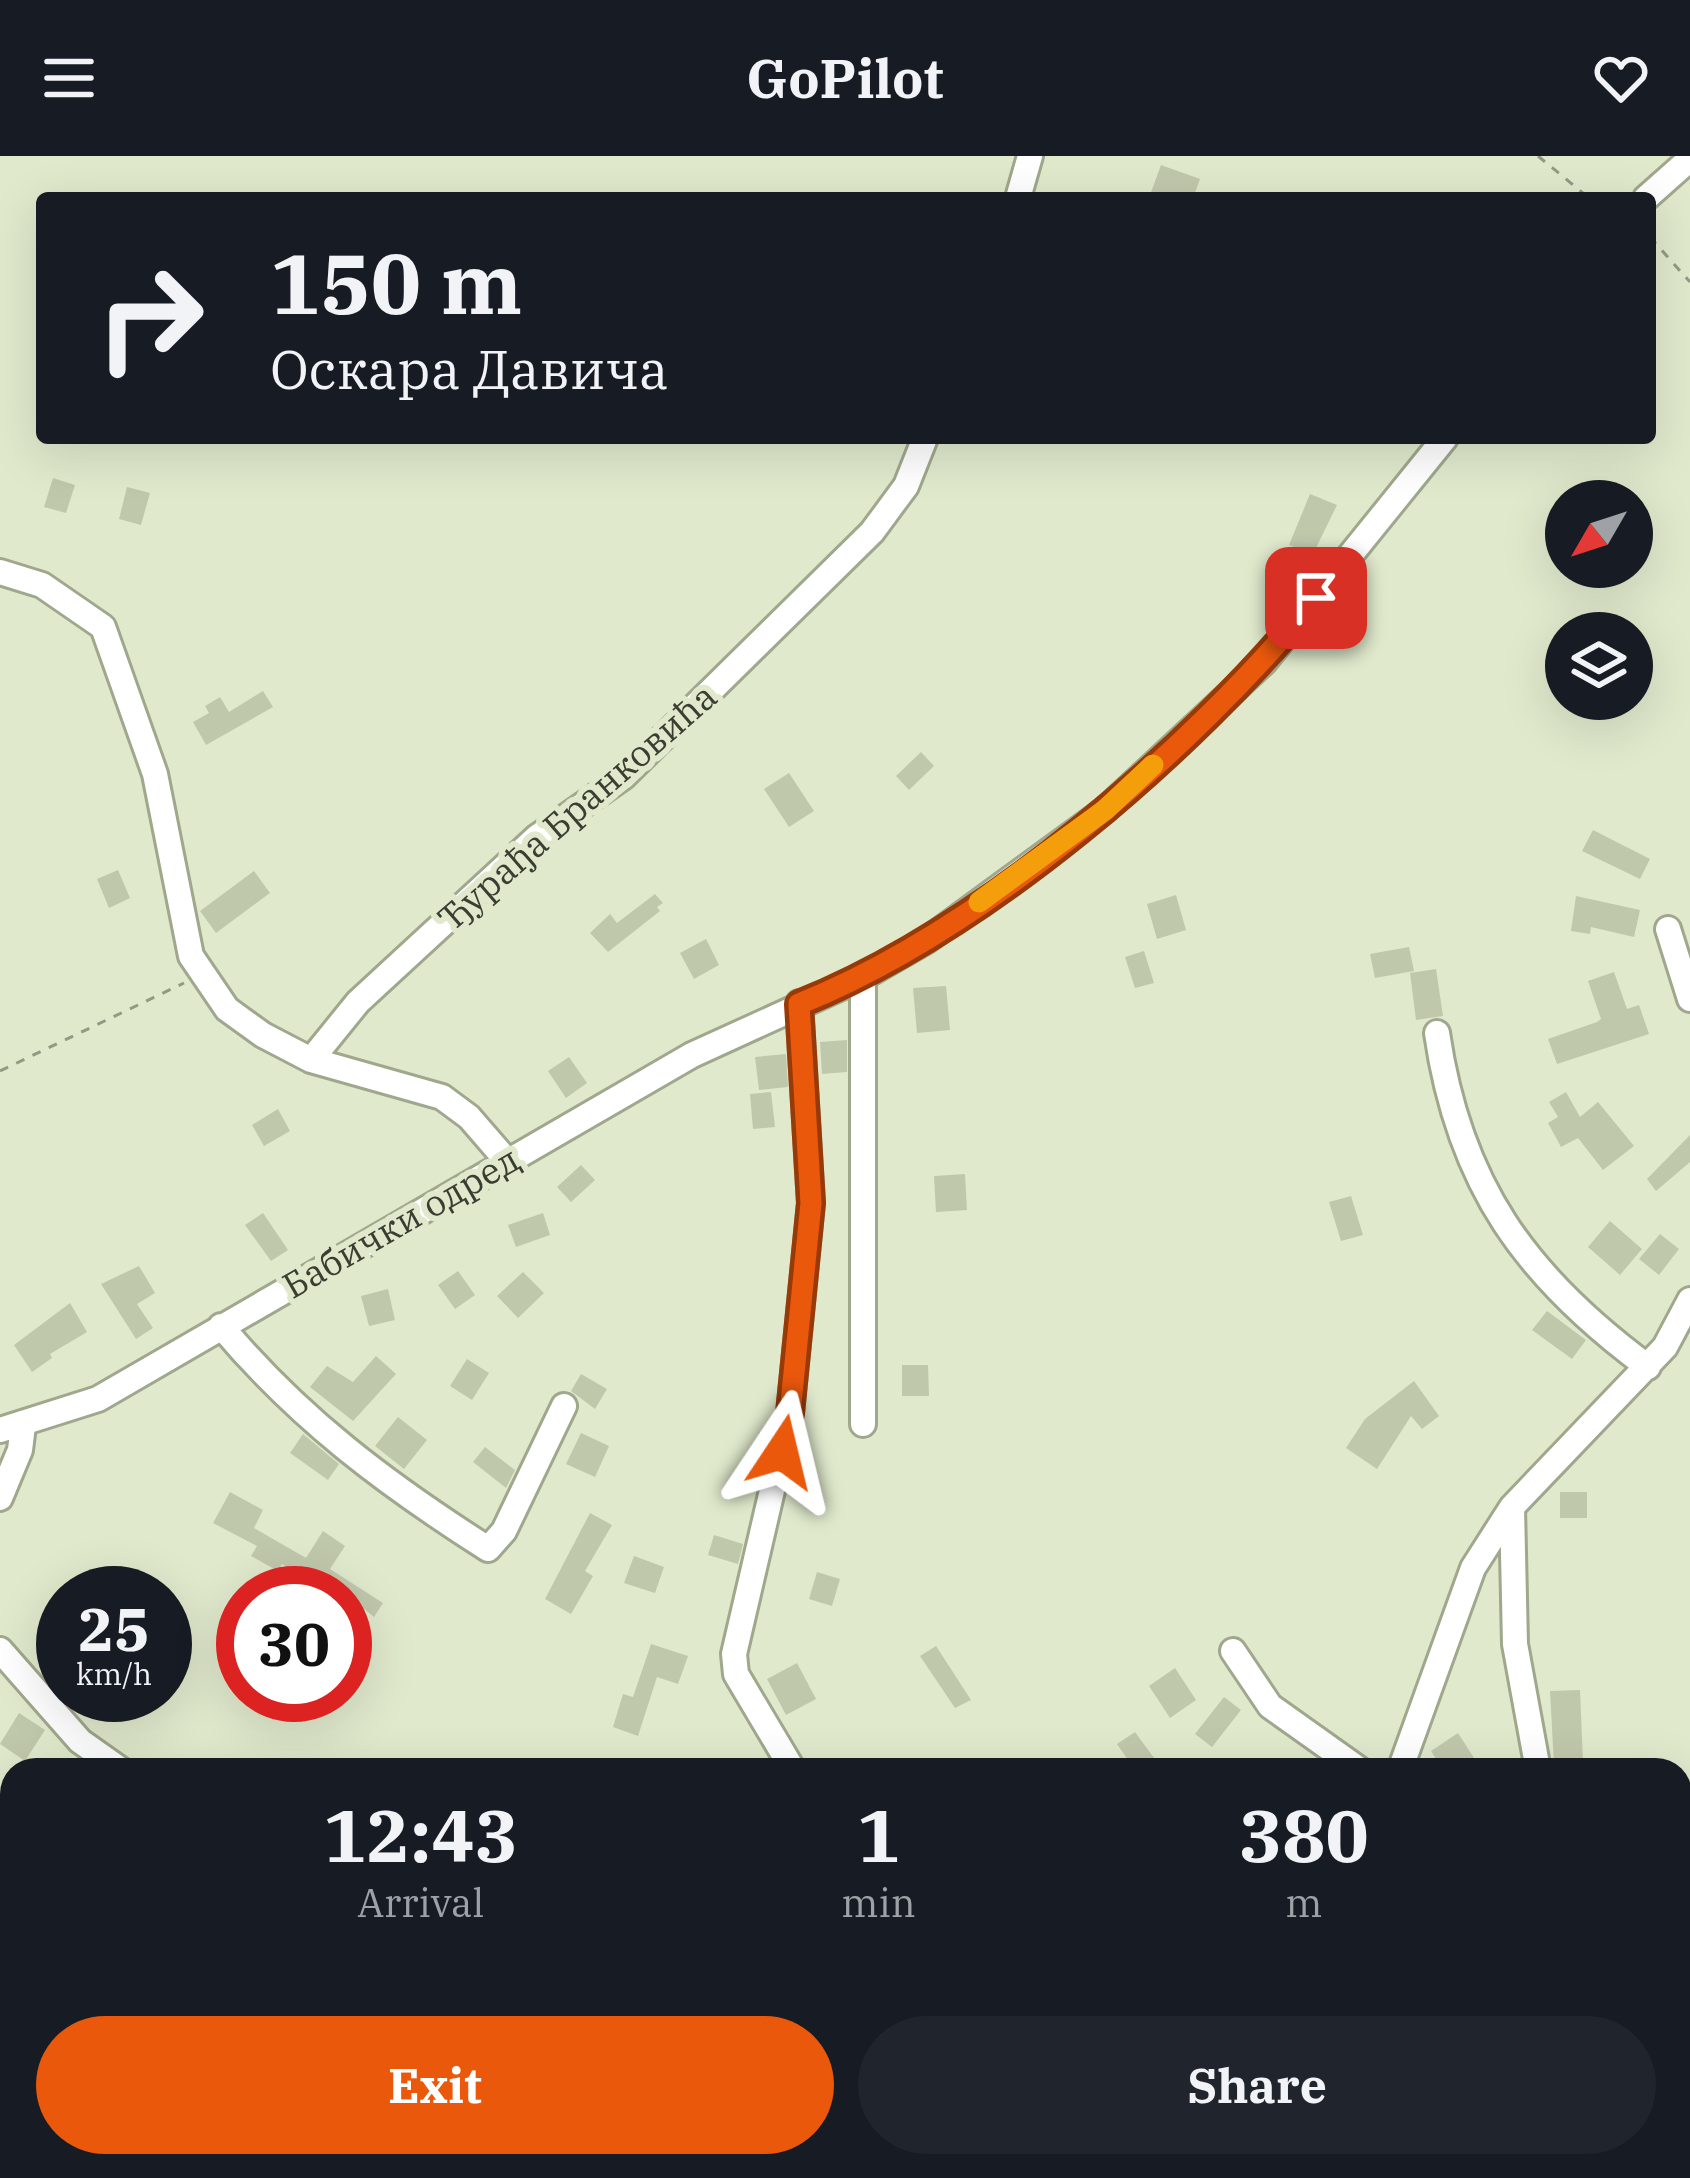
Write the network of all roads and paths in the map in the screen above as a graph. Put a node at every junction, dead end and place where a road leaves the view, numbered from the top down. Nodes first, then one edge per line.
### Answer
1 (1030, 156) edge
2 (1538, 156) edge
3 (1690, 159) edge
4 (1020, 192) edge
5 (1581, 192) edge
6 (1653, 192) edge
7 (1656, 244) edge
8 (1690, 282) edge
9 (923, 444) edge
10 (1440, 444) edge
11 (0, 572) edge
12 (1668, 928) dead end
13 (202, 974) junction
14 (863, 977) junction
15 (1690, 999) edge
16 (799, 1004) junction
17 (1437, 1033) dead end
18 (311, 1060) junction
19 (0, 1071) edge
20 (507, 1162) junction
21 (1690, 1300) edge
22 (221, 1326) junction
23 (1648, 1366) junction
24 (564, 1406) dead end
25 (863, 1424) dead end
26 (11, 1428) edge
27 (0, 1498) edge
28 (1512, 1507) junction
29 (0, 1650) edge
30 (1233, 1651) dead end
31 (104, 1758) edge
32 (786, 1758) edge
33 (1343, 1758) edge
34 (1404, 1758) edge
35 (1536, 1758) edge

1 - 4 street
2 - 5 path
3 - 6 street
7 - 8 path
9 - 18 street, Ђурађа Бранковића
10 - 14 street, Бабички одред
11 - 13 street
12 - 15 street
13 - 18 street
13 - 19 path
14 - 16 street, Бабички одред
14 - 25 street
16 - 20 street, Бабички одред
16 - 32 street
17 - 23 street
18 - 20 street
20 - 22 street, Бабички одред
21 - 23 street
22 - 24 street
22 - 26 street, Бабички одред
23 - 28 street
26 - 27 street
28 - 34 street
28 - 35 street
29 - 31 street
30 - 33 street

